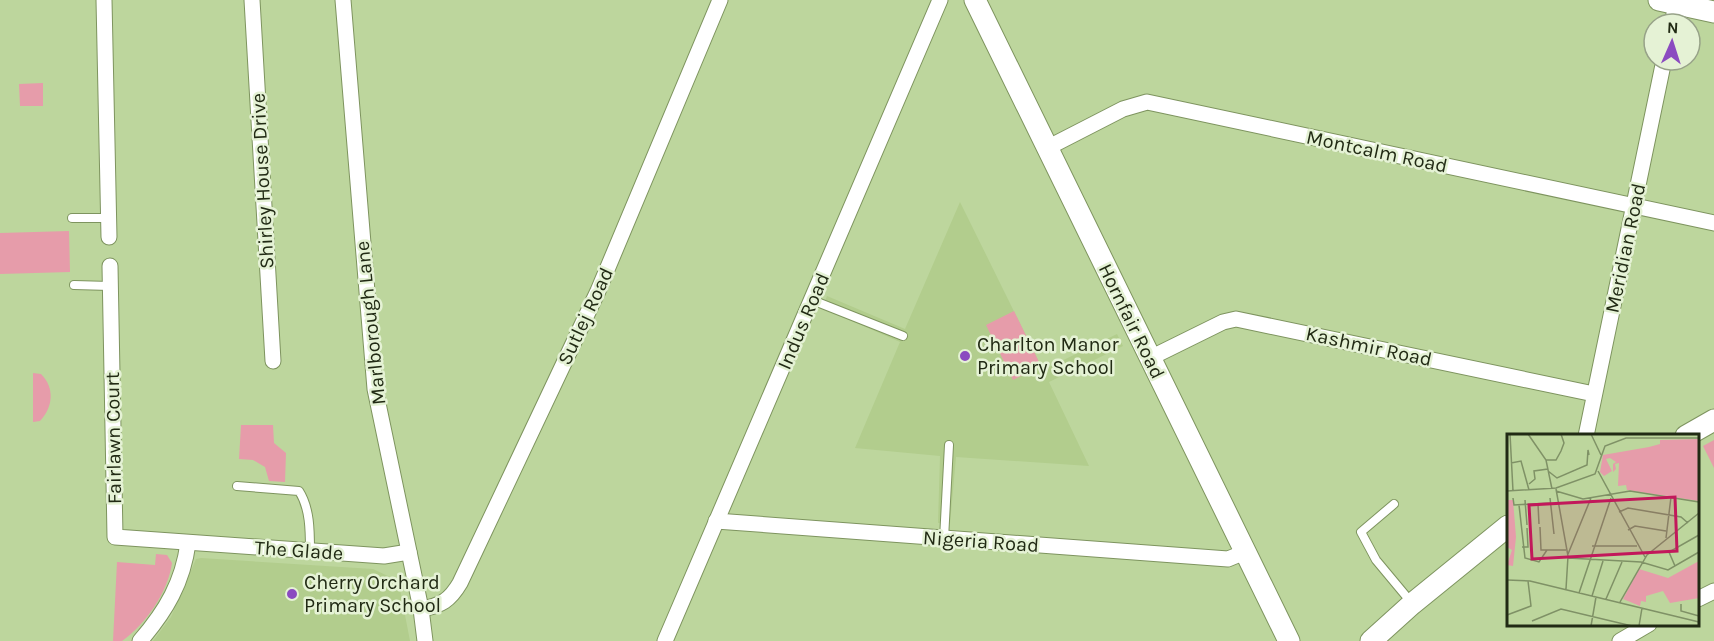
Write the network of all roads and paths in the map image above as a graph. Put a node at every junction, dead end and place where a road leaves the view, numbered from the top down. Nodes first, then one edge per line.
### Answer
1 (104, 0) edge
2 (252, 0) edge
3 (343, 0) edge
4 (720, 0) edge
5 (940, 0) edge
6 (975, 0) edge
7 (1669, 9) edge
8 (1714, 12) edge
9 (1662, 72) edge
10 (1047, 148) junction
11 (1634, 206) junction
12 (72, 218) dead end
13 (108, 218) junction
14 (1714, 223) edge
15 (109, 237) dead end
16 (110, 266) dead end
17 (74, 285) dead end
18 (110, 286) junction
19 (812, 300) junction
20 (903, 336) dead end
21 (1150, 358) junction
22 (273, 361) dead end
23 (1594, 394) junction
24 (1714, 420) edge
25 (1586, 434) edge
26 (1688, 434) edge
27 (949, 445) dead end
28 (237, 486) dead end
29 (1394, 504) dead end
30 (716, 521) junction
31 (1507, 528) edge
32 (944, 539) junction
33 (188, 543) junction
34 (310, 551) junction
35 (409, 552) junction
36 (1245, 552) junction
37 (1714, 591) edge
38 (1699, 598) edge
39 (1412, 604) junction
40 (422, 609) junction
41 (1646, 626) edge
42 (144, 640) edge
43 (425, 641) edge
44 (665, 641) edge
45 (1289, 641) edge
46 (1371, 641) edge
47 (1620, 641) edge

1 - 13 street
2 - 22 street, Shirley House Drive
3 - 35 street, Marlborough Lane
4 - 40 street, Sutlej Road
5 - 19 street, Indus Road
6 - 10 street, Hornfair Road
7 - 8 street
9 - 11 street, Meridian Road
10 - 11 street, Montcalm Road
10 - 21 street, Hornfair Road
11 - 14 street, Montcalm Road
11 - 23 street, Meridian Road
12 - 13 lane
13 - 15 street
16 - 18 street, Fairlawn Court
17 - 18 lane
18 - 33 street, Fairlawn Court
19 - 20 lane
19 - 30 street, Indus Road
21 - 23 street, Kashmir Road
21 - 36 street, Hornfair Road
23 - 25 street, Meridian Road
24 - 26 street
27 - 32 lane
28 - 34 lane
29 - 39 lane
30 - 32 street, Nigeria Road
30 - 44 street, Indus Road
31 - 39 street
32 - 36 street, Nigeria Road
33 - 34 street, The Glade
33 - 42 street
34 - 35 street, The Glade
35 - 40 street, Marlborough Lane
36 - 45 street, Hornfair Road
37 - 38 street
39 - 46 street
40 - 43 street, Marlborough Lane
41 - 47 street

